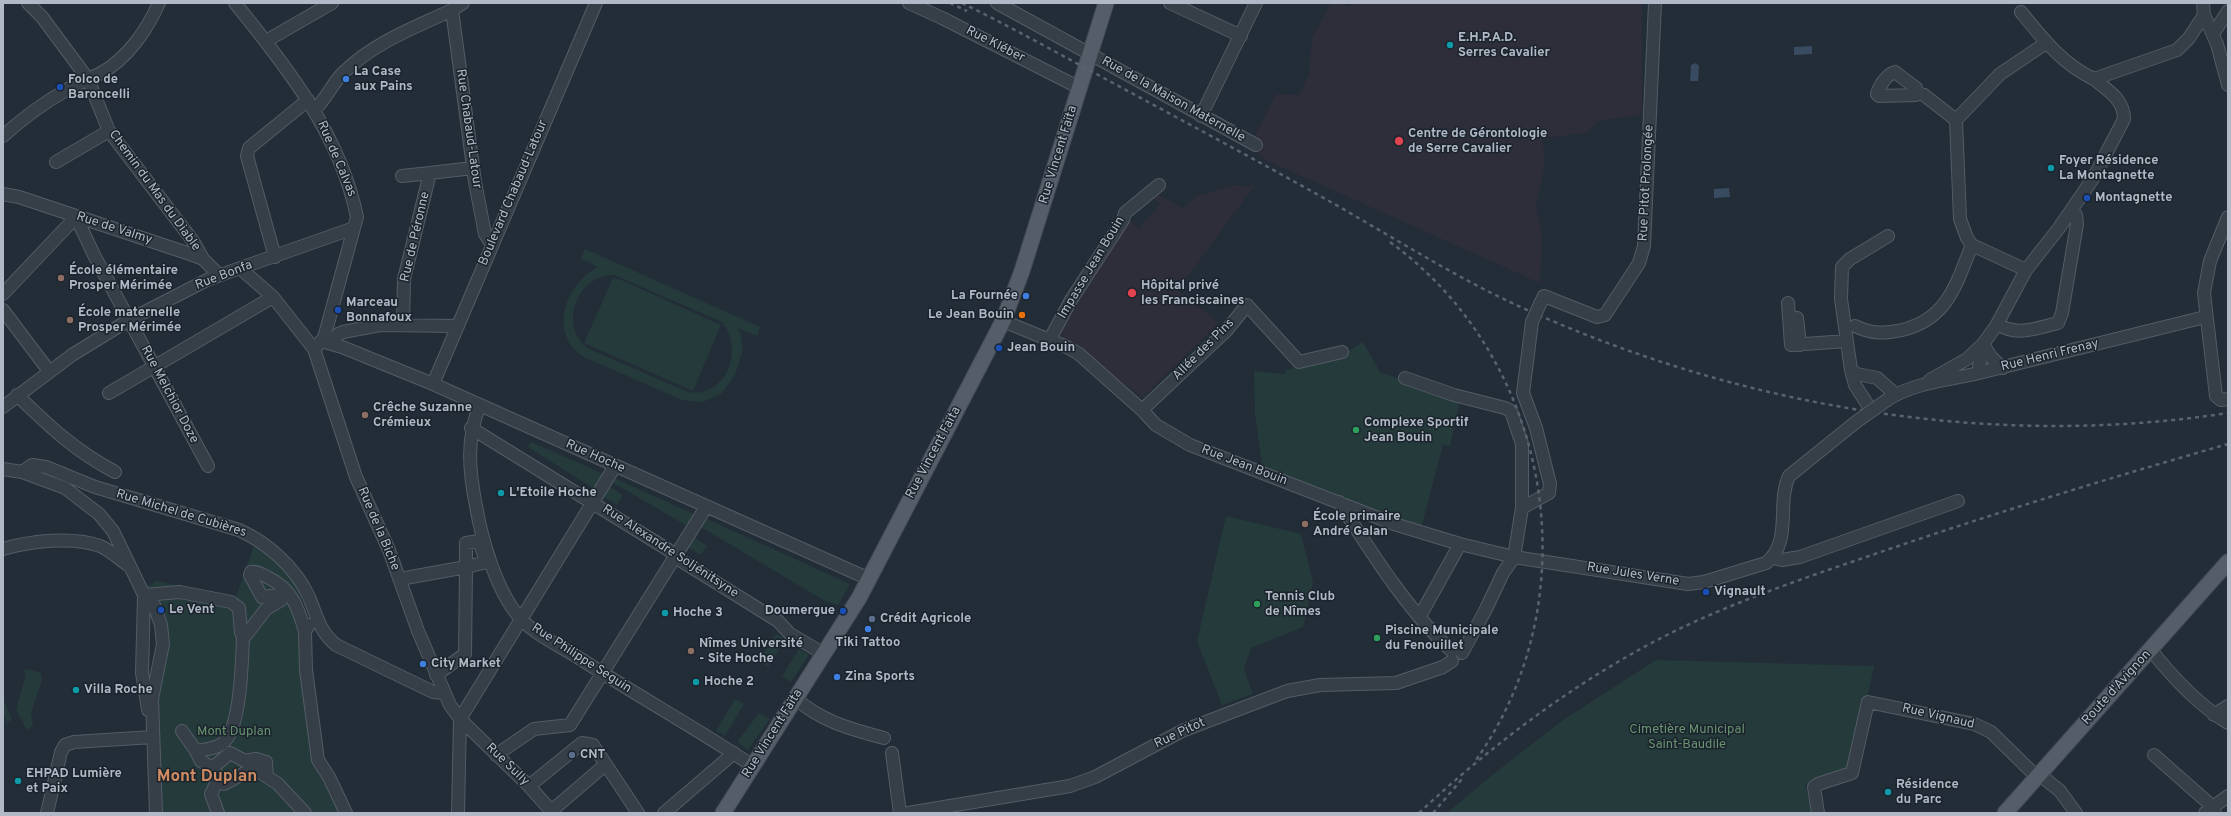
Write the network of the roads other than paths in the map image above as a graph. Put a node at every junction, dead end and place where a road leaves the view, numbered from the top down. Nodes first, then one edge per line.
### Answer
1 (28, 3) edge
2 (159, 3) edge
3 (235, 3) edge
4 (332, 3) edge
5 (463, 3) edge
6 (596, 3) edge
7 (909, 3) edge
8 (997, 3) edge
9 (1106, 3) edge
10 (1170, 3) edge
11 (1256, 3) edge
12 (1655, 3) edge
13 (2203, 9) edge
14 (452, 10) junction
15 (2228, 11) edge
16 (2021, 12) dead end
17 (2213, 34) junction
18 (1240, 36) junction
19 (266, 41) junction
20 (2046, 43) junction
21 (1089, 60) junction
22 (88, 79) junction
23 (2094, 79) junction
24 (2228, 85) edge
25 (1080, 88) junction
26 (1918, 93) dead end
27 (308, 100) junction
28 (314, 110) junction
29 (1201, 116) junction
30 (1956, 120) junction
31 (109, 131) junction
32 (3, 136) edge
33 (1256, 145) dead end
34 (56, 162) dead end
35 (473, 168) junction
36 (430, 173) junction
37 (402, 176) dead end
38 (1159, 185) dead end
39 (3, 194) edge
40 (2072, 210) junction
41 (76, 217) junction
42 (2228, 217) edge
43 (354, 228) junction
44 (1888, 236) dead end
45 (492, 245) junction
46 (1972, 245) junction
47 (275, 257) junction
48 (203, 259) junction
49 (241, 269) junction
50 (2026, 270) junction
51 (219, 275) junction
52 (3, 294) edge
53 (273, 297) junction
54 (1788, 303) dead end
55 (3, 310) edge
56 (2205, 317) junction
57 (129, 320) junction
58 (1003, 320) junction
59 (1997, 324) junction
60 (403, 325) junction
61 (458, 326) junction
62 (1855, 326) dead end
63 (1050, 339) junction
64 (1847, 341) junction
65 (323, 343) junction
66 (1983, 344) junction
67 (1342, 352) dead end
68 (1967, 359) junction
69 (154, 368) junction
70 (2003, 368) junction
71 (1851, 370) junction
72 (49, 371) junction
73 (1973, 374) junction
74 (1868, 376) junction
75 (1405, 378) dead end
76 (433, 384) junction
77 (1919, 387) junction
78 (109, 393) dead end
79 (1891, 397) junction
80 (2228, 399) edge
81 (8, 400) edge
82 (1865, 400) junction
83 (480, 405) junction
84 (1142, 410) junction
85 (471, 428) junction
86 (208, 466) dead end
87 (615, 466) junction
88 (3, 469) edge
89 (22, 472) junction
90 (115, 472) dead end
91 (1958, 501) dead end
92 (1339, 502) junction
93 (594, 503) junction
94 (706, 506) junction
95 (1522, 508) junction
96 (1460, 544) junction
97 (3, 549) edge
98 (676, 556) junction
99 (1514, 557) junction
100 (1773, 558) junction
101 (2228, 562) edge
102 (491, 565) junction
103 (129, 566) junction
104 (466, 568) junction
105 (867, 578) junction
106 (400, 579) junction
107 (144, 595) junction
108 (309, 596) junction
109 (1420, 616) junction
110 (521, 619) junction
111 (305, 631) junction
112 (243, 636) junction
113 (2151, 650) junction
114 (824, 654) junction
115 (1455, 655) junction
116 (603, 674) junction
117 (436, 675) junction
118 (443, 693) junction
119 (796, 698) junction
120 (2228, 706) edge
121 (2214, 715) junction
122 (460, 720) junction
123 (152, 722) junction
124 (2228, 723) edge
125 (182, 731) dead end
126 (153, 737) junction
127 (884, 738) dead end
128 (218, 746) junction
129 (196, 751) junction
130 (230, 753) junction
131 (734, 753) junction
132 (892, 753) dead end
133 (496, 755) junction
134 (2154, 756) dead end
135 (605, 765) junction
136 (753, 766) junction
137 (215, 773) junction
138 (2038, 775) junction
139 (267, 777) junction
140 (529, 786) junction
141 (2228, 796) edge
142 (2211, 811) edge
143 (551, 812) edge
144 (47, 813) edge
145 (156, 813) edge
146 (218, 813) edge
147 (305, 813) edge
148 (346, 813) edge
149 (458, 813) edge
150 (638, 813) edge
151 (664, 813) edge
152 (723, 813) edge
153 (900, 813) edge
154 (908, 813) edge
155 (1818, 813) edge
156 (2005, 813) edge
157 (2076, 813) edge

1 - 22 street, Chemin du Mas du Diable
2 - 22 street
3 - 19 street, Rue de Calvas
4 - 19 street
5 - 14 street
6 - 45 street, Boulevard Chabaud-Latour
7 - 25 street, Rue Kléber
8 - 21 street, Rue de la Maison Maternelle
9 - 21 main road, Rue Vincent Faïta
10 - 18 street
11 - 18 street
12 - 95 street, Rue Pitot Prolongée, bridge
13 - 17 street
13 - 23 street
14 - 28 street
14 - 35 street, Rue Chabaud-Latour
15 - 17 street
16 - 20 street
17 - 24 street
18 - 29 street
19 - 27 street, Rue de Calvas
20 - 23 street
20 - 30 street
21 - 25 main road, Rue Vincent Faïta
21 - 29 street, Rue de la Maison Maternelle
22 - 31 street, Chemin du Mas du Diable
22 - 32 street
23 - 40 street
25 - 58 main road, Rue Vincent Faïta
26 - 30 street
27 - 28 street, Rue de Calvas
27 - 47 street
28 - 43 street, Rue de Calvas
29 - 33 street, Rue de la Maison Maternelle
30 - 46 street
31 - 34 street
31 - 48 street, Chemin du Mas du Diable
35 - 36 street, Rue de Péronne
35 - 45 street, Rue Chabaud-Latour
36 - 37 street, Rue de Péronne
36 - 60 street, Rue de Péronne
38 - 63 street, Impasse Jean Bouin
39 - 41 street, Rue de Valmy
40 - 50 street
40 - 59 street
41 - 48 street, Rue de Valmy
41 - 52 street
41 - 57 street, Rue Melchior Doze
42 - 56 street
43 - 47 street, Rue Bonfa
43 - 65 street, Rue de Calvas
44 - 64 street
45 - 61 street, Boulevard Chabaud-Latour
46 - 50 street
46 - 62 street
47 - 49 street, Rue Bonfa
48 - 51 street, Rue de Valmy
49 - 51 street, Rue Bonfa
49 - 53 street, Rue de la Biche
50 - 59 street
51 - 57 street, Rue Bonfa
53 - 65 street, Rue de la Biche
53 - 69 street
54 - 64 street
55 - 72 street
56 - 70 street, Rue Henri Frenay
56 - 80 street
57 - 69 street, Rue Melchior Doze
57 - 72 street, Rue Bonfa
58 - 63 street, Rue Jean Bouin
58 - 105 main road, Rue Vincent Faïta
59 - 66 street
60 - 61 street
60 - 65 street
61 - 76 street, Boulevard Chabaud-Latour
63 - 84 street, Rue Jean Bouin
64 - 71 street
65 - 76 street, Rue Hoche
65 - 106 street, Rue de la Biche
66 - 68 street
66 - 70 street
66 - 73 street
67 - 84 street, Allée des Pins
68 - 73 street
68 - 77 street
69 - 78 street
69 - 86 street, Rue Melchior Doze
70 - 73 street, Rue Henri Frenay
71 - 74 street
71 - 82 street
72 - 81 street, Rue Bonfa
73 - 77 street, Rue Henri Frenay
74 - 79 street
74 - 82 street
75 - 95 street
76 - 83 street, Rue Hoche
77 - 79 street, Rue Henri Frenay
79 - 82 street, Rue Henri Frenay, bridge
81 - 90 street
82 - 100 street, bridge
83 - 85 street, Rue Philippe Seguin
83 - 87 street, Rue Hoche
84 - 92 street, Rue Jean Bouin
85 - 93 street, Rue Alexandre Soljénitsyne
85 - 102 street, Rue Philippe Seguin
87 - 93 street
87 - 94 street, Rue Hoche
88 - 89 street, Rue Michel de Cubières
89 - 103 street
89 - 108 street, Rue Michel de Cubières
91 - 100 street
92 - 96 street, Rue Jean Bouin
92 - 109 street
93 - 98 street, Rue Alexandre Soljénitsyne
93 - 110 street
94 - 98 street
94 - 105 street, Rue Hoche
95 - 99 street
96 - 99 street, Rue Jean Bouin
96 - 109 street
97 - 103 street
98 - 114 street, Rue Alexandre Soljénitsyne
98 - 116 street
99 - 100 street, Rue Jules Verne
99 - 115 street
101 - 113 main road, Route d'Avignon
102 - 104 street
102 - 110 street, Rue Philippe Seguin
103 - 107 street
104 - 106 street
104 - 117 street
105 - 114 main road, Rue Vincent Faïta
106 - 117 street, Rue de la Biche
107 - 112 street
107 - 123 street
107 - 123 street
108 - 111 street
108 - 118 street, Rue Michel de Cubières
109 - 115 street
110 - 116 street, Rue Philippe Seguin
110 - 122 street
111 - 112 street
111 - 148 street
112 - 128 street
113 - 121 street
113 - 138 main road, Route d'Avignon
114 - 119 main road, Rue Vincent Faïta
115 - 154 street, Rue Pitot
116 - 131 street, Rue Philippe Seguin
116 - 133 street
117 - 118 street, Rue de la Biche
118 - 122 street, Rue de la Biche
119 - 127 street
119 - 136 main road, Rue Vincent Faïta
120 - 121 street
121 - 124 street
122 - 133 street, Rue Sully
122 - 149 street
123 - 126 street
125 - 129 street
126 - 144 street
126 - 145 street
128 - 129 street
128 - 130 street
129 - 137 street
130 - 137 street
130 - 139 street
131 - 136 street, Rue Philippe Seguin
131 - 151 street
132 - 153 street
133 - 140 street, Rue Sully
134 - 142 street
135 - 140 street
135 - 143 street
135 - 150 street
136 - 152 main road, Rue Vincent Faïta
137 - 139 street
137 - 146 street
138 - 155 street, Rue Vignaud
138 - 156 main road, Route d'Avignon
138 - 157 street, Rue Vignaud
139 - 147 street
140 - 143 street, Rue Sully
141 - 142 street

